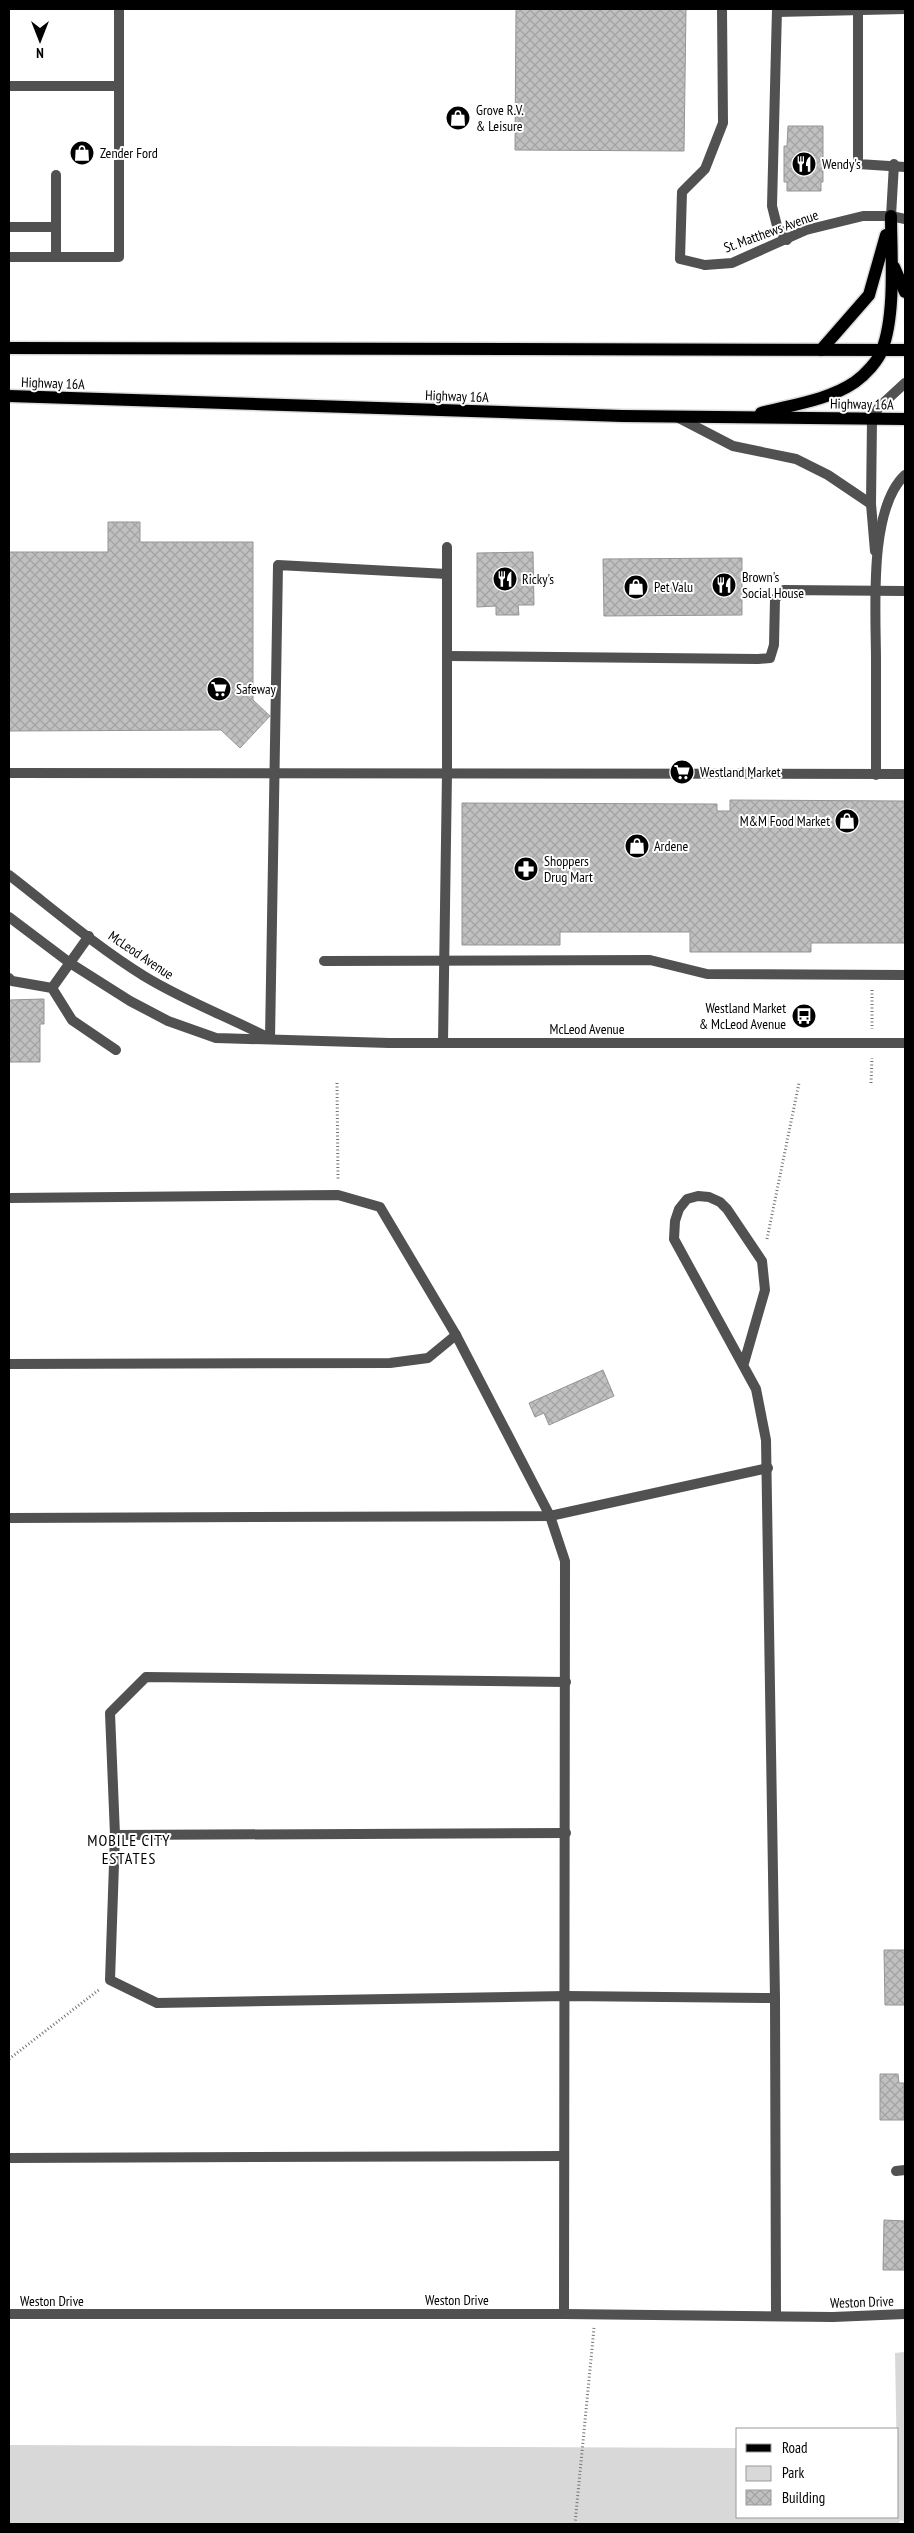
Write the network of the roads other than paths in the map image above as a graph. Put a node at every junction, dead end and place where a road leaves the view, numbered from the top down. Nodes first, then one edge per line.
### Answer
1 (119, 9) edge
2 (722, 9) edge
3 (905, 9) edge
4 (777, 10) edge
5 (858, 10) junction
6 (9, 86) edge
7 (119, 86) junction
8 (894, 164) junction
9 (905, 166) edge
10 (56, 174) dead end
11 (891, 216) junction
12 (905, 219) edge
13 (9, 226) edge
14 (56, 226) junction
15 (787, 240) junction
16 (9, 257) edge
17 (56, 257) junction
18 (891, 257) junction
19 (905, 292) edge
20 (9, 348) edge
21 (821, 350) junction
22 (882, 350) junction
23 (905, 350) edge
24 (905, 383) edge
25 (9, 396) edge
26 (676, 417) junction
27 (744, 418) junction
28 (872, 419) junction
29 (905, 420) edge
30 (905, 475) edge
31 (871, 504) junction
32 (447, 547) dead end
33 (877, 559) junction
34 (447, 574) junction
35 (876, 591) junction
36 (905, 592) edge
37 (447, 656) junction
38 (9, 773) edge
39 (275, 773) junction
40 (447, 773) junction
41 (905, 774) edge
42 (876, 775) junction
43 (9, 875) edge
44 (9, 917) edge
45 (89, 936) junction
46 (324, 961) dead end
47 (444, 961) junction
48 (70, 963) junction
49 (905, 974) edge
50 (9, 978) edge
51 (52, 988) junction
52 (270, 1039) junction
53 (443, 1043) junction
54 (905, 1043) edge
55 (116, 1050) dead end
56 (9, 1198) edge
57 (456, 1335) junction
58 (744, 1363) junction
59 (9, 1364) edge
60 (768, 1468) junction
61 (550, 1516) junction
62 (9, 1518) edge
63 (566, 1682) junction
64 (566, 1833) junction
65 (115, 1835) junction
66 (566, 1996) junction
67 (775, 1998) junction
68 (563, 2156) junction
69 (9, 2158) edge
70 (9, 2314) edge
71 (564, 2314) junction
72 (905, 2314) edge
73 (776, 2316) junction

1 - 7 street
2 - 15 street, St. Matthews Avenue
3 - 5 street
4 - 5 street
4 - 15 street
5 - 8 street
6 - 7 street
7 - 17 street
8 - 9 street
8 - 11 street
10 - 14 street
11 - 12 street, St. Matthews Avenue
11 - 15 street, St. Matthews Avenue
11 - 18 main road
11 - 21 main road
13 - 14 street
14 - 17 street
16 - 17 street
18 - 19 main road
18 - 22 main road
20 - 21 main road
21 - 22 main road
22 - 23 main road
22 - 27 main road
24 - 28 street
25 - 26 main road, Highway 16A
26 - 27 main road, Highway 16A
26 - 31 street
27 - 28 main road, Highway 16A
28 - 29 main road, Highway 16A
28 - 31 street
30 - 33 street
31 - 33 street
32 - 34 street
33 - 35 street
34 - 37 street
34 - 39 street
35 - 36 street
35 - 37 street
35 - 42 street
37 - 40 street
38 - 39 street
39 - 40 street
39 - 52 street
40 - 42 street
40 - 47 street
41 - 42 street
43 - 45 street, McLeod Avenue
44 - 48 street, McLeod Avenue
45 - 48 street
45 - 52 street, McLeod Avenue
46 - 47 street
47 - 49 street
47 - 53 street
48 - 51 street
48 - 52 street, McLeod Avenue
50 - 51 street
51 - 55 street
52 - 53 street, McLeod Avenue
53 - 54 street, McLeod Avenue
56 - 57 street
57 - 59 street
57 - 61 street
58 - 58 street
58 - 60 street
60 - 61 street
60 - 67 street
61 - 62 street
61 - 63 street
63 - 64 street
63 - 65 street
64 - 65 street
64 - 66 street
65 - 66 street
66 - 67 street
66 - 68 street
67 - 73 street
68 - 69 street
68 - 71 street
70 - 71 street, Weston Drive
71 - 73 street, Weston Drive
72 - 73 street, Weston Drive

